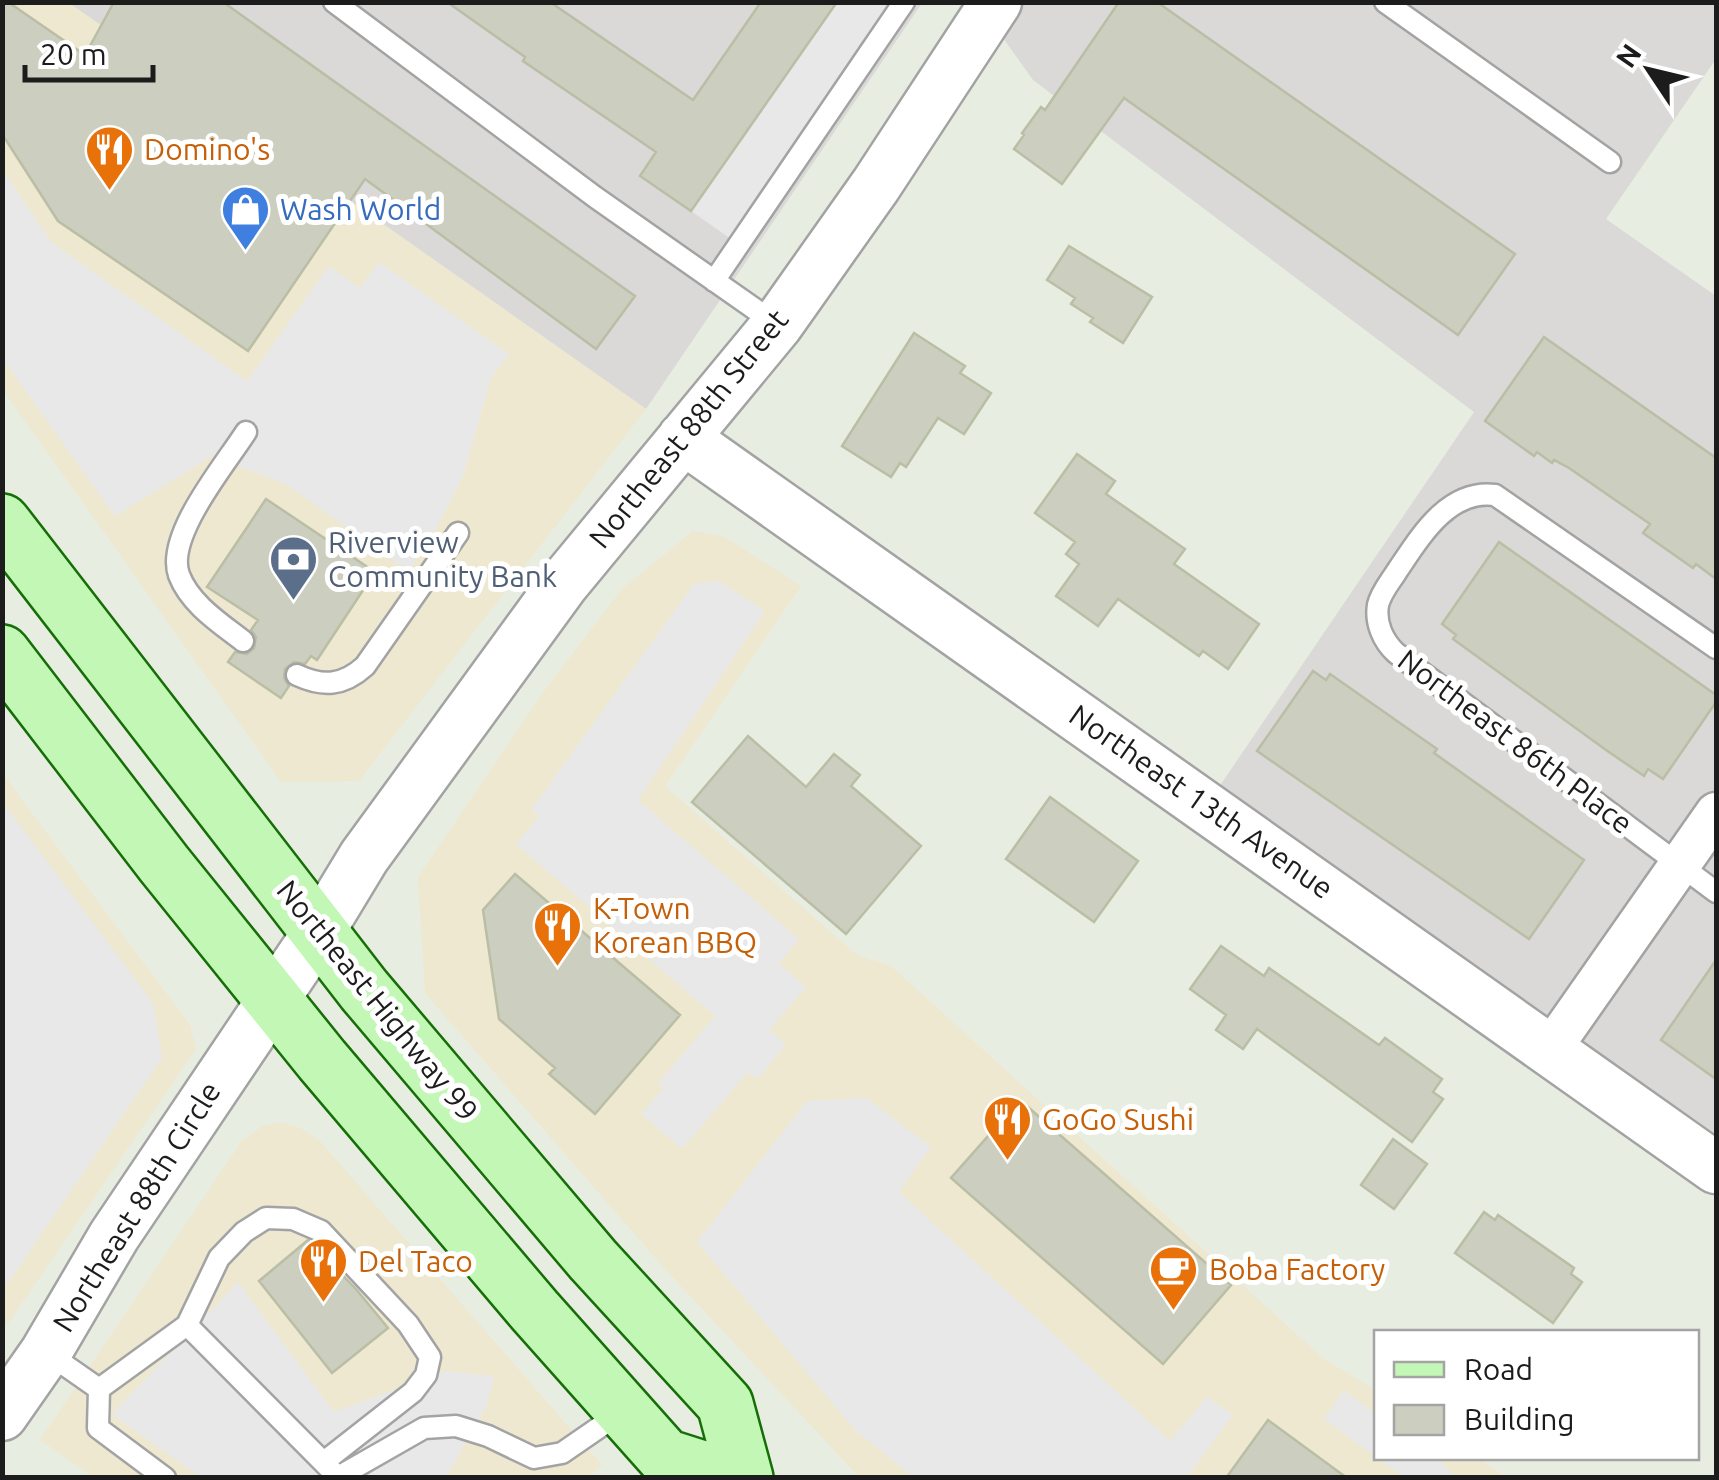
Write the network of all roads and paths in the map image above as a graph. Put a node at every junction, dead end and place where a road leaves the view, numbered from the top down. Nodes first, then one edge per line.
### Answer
1 (334, 2) edge
2 (904, 2) edge
3 (1385, 2) edge
4 (984, 12) edge
5 (1610, 162) dead end
6 (714, 281) junction
7 (777, 325) junction
8 (246, 432) dead end
9 (684, 438) junction
10 (2, 522) edge
11 (458, 533) dead end
12 (243, 641) dead end
13 (1716, 648) edge
14 (2, 653) edge
15 (297, 675) dead end
16 (1716, 813) edge
17 (1680, 866) junction
18 (1716, 892) edge
19 (318, 933) junction
20 (273, 999) junction
21 (1550, 1050) junction
22 (1716, 1168) edge
23 (187, 1325) junction
24 (46, 1352) junction
25 (99, 1388) junction
26 (624, 1410) junction
27 (2, 1415) edge
28 (562, 1453) junction
29 (334, 1471) edge
30 (165, 1478) edge
31 (552, 1478) edge
32 (731, 1478) edge
33 (744, 1478) edge

1 - 6 lane
2 - 6 lane
3 - 5 lane
4 - 7 street, Northeast 88th Street
6 - 7 lane
7 - 9 street, Northeast 88th Street
8 - 12 lane
9 - 19 street, Northeast 88th Street
9 - 21 street, Northeast 13th Avenue
10 - 19 main road, Northeast Highway 99
11 - 15 lane
13 - 17 lane, Northeast 86th Place
14 - 20 main road
16 - 17 street
17 - 18 lane, Northeast 86th Place
17 - 21 street
19 - 20 street, Northeast 88th Street
19 - 33 main road, Northeast Highway 99
20 - 24 street, Northeast 88th Circle
20 - 26 main road
21 - 22 street, Northeast 13th Avenue
23 - 25 lane
23 - 29 lane
23 - 29 lane
24 - 25 lane
24 - 27 street, Northeast 88th Circle
25 - 30 lane
26 - 28 lane
26 - 32 main road
28 - 29 lane
28 - 31 lane

